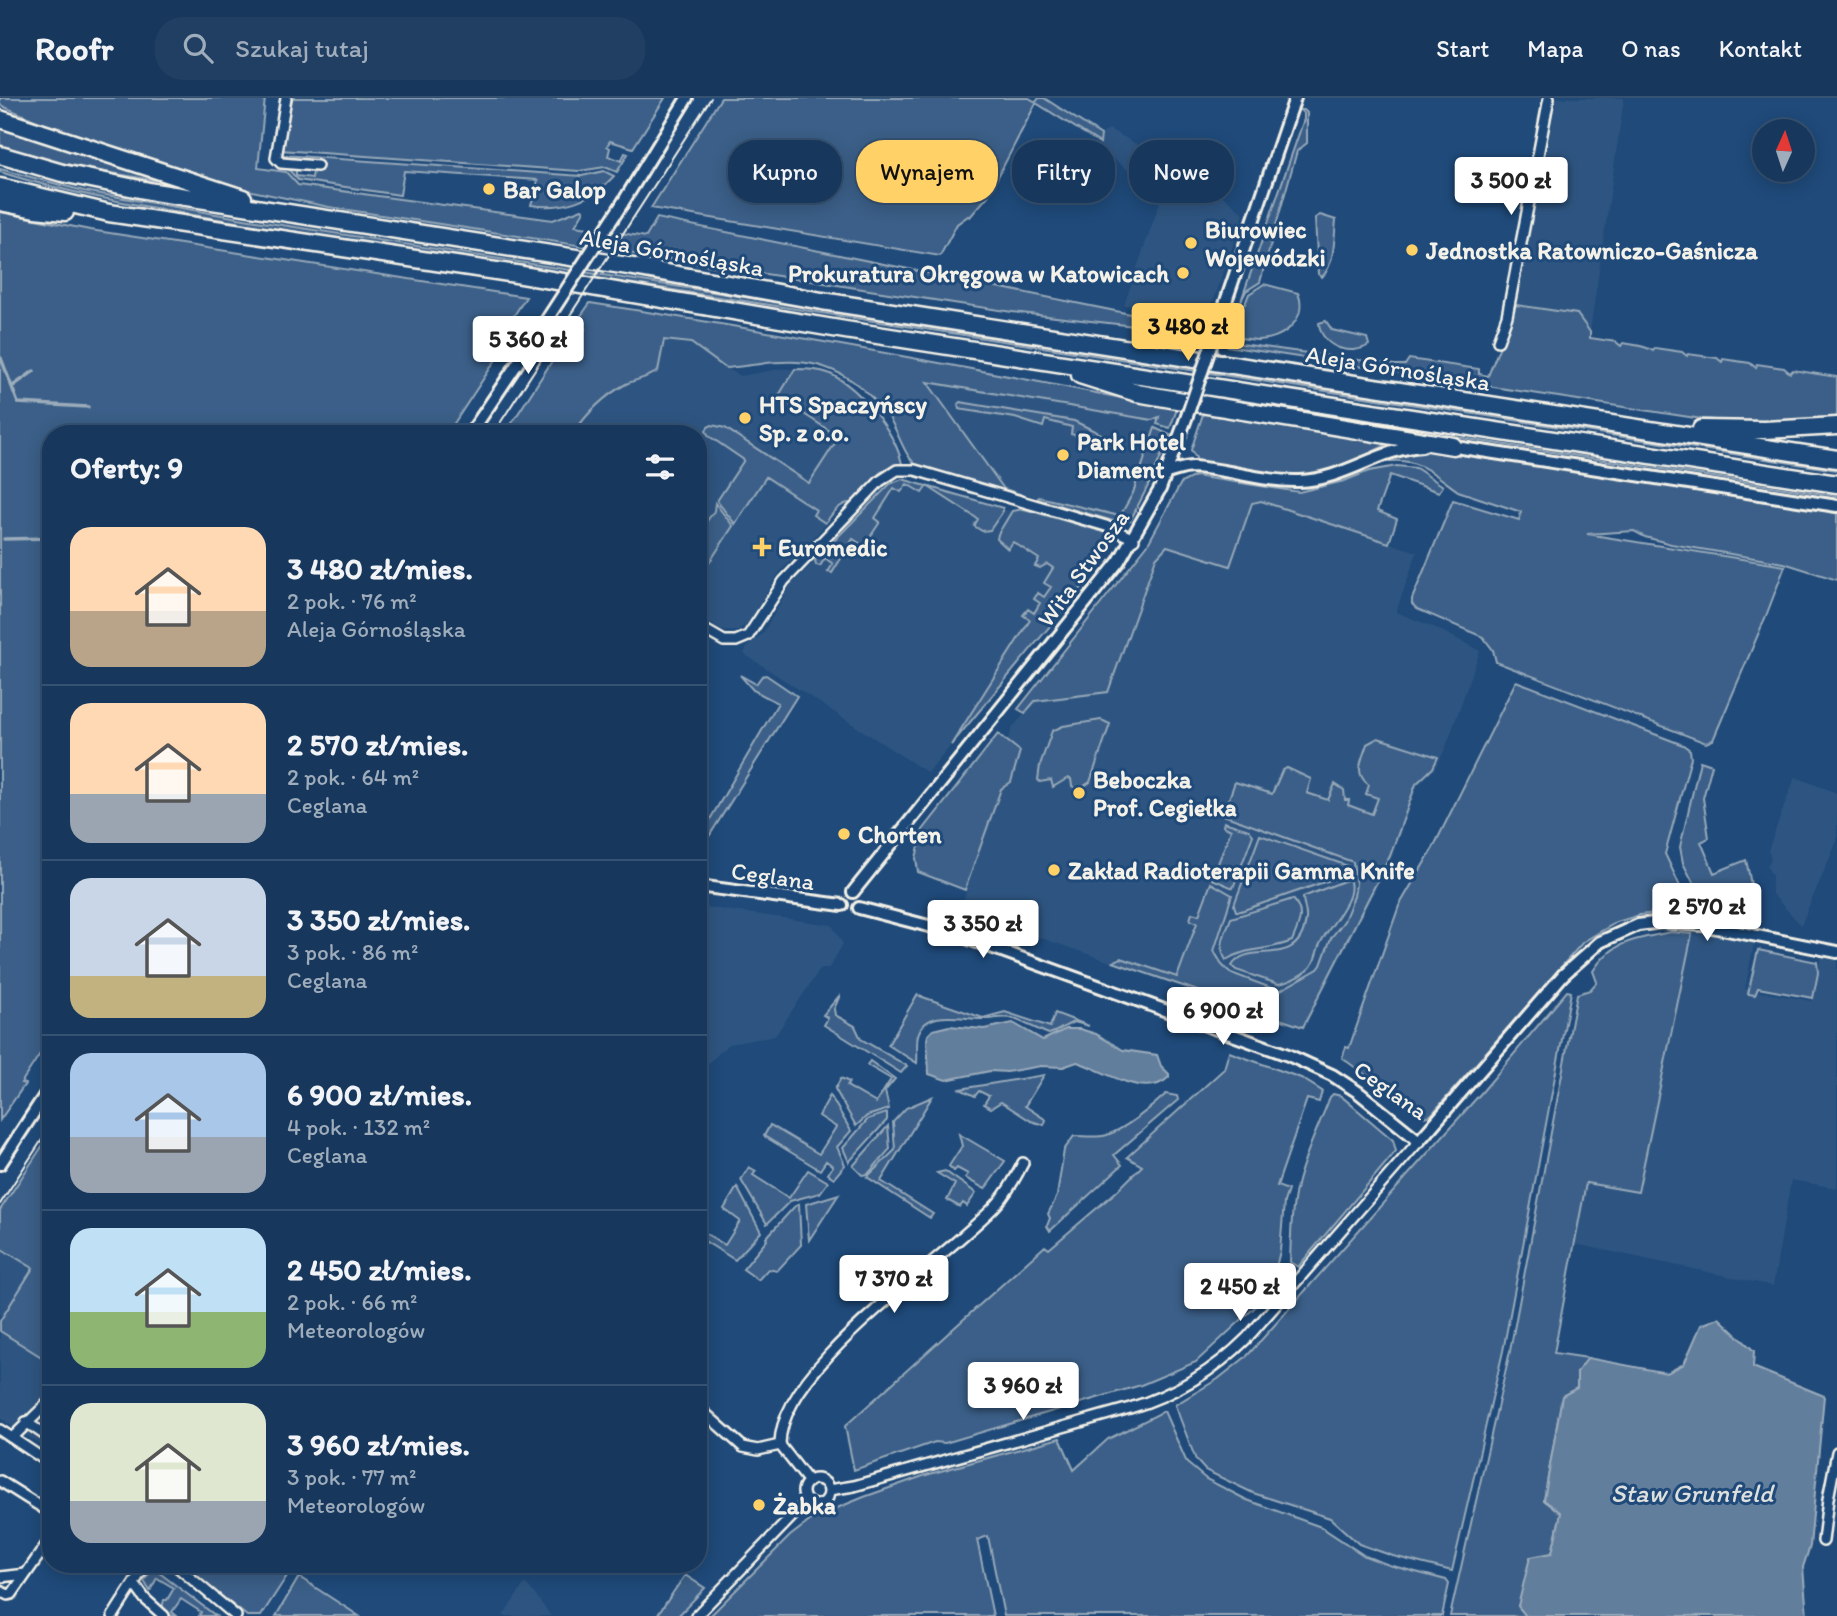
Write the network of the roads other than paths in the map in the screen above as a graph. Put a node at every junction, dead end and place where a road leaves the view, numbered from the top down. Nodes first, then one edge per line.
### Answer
1 (286, 98) edge
2 (687, 98) edge
3 (1295, 98) edge
4 (1549, 98) edge
5 (0, 111) edge
6 (0, 119) edge
7 (36, 129) junction
8 (0, 155) edge
9 (317, 166) dead end
10 (0, 187) edge
11 (0, 202) edge
12 (109, 213) junction
13 (292, 214) junction
14 (1498, 341) dead end
15 (1027, 358) junction
16 (476, 425) edge
17 (1837, 426) edge
18 (1642, 429) junction
19 (1453, 446) junction
20 (1176, 447) junction
21 (1837, 459) edge
22 (1190, 467) junction
23 (1167, 473) junction
24 (1837, 484) edge
25 (1837, 507) edge
26 (1134, 538) junction
27 (707, 631) edge
28 (707, 887) edge
29 (853, 892) junction
30 (842, 905) junction
31 (859, 908) junction
32 (1837, 951) edge
33 (42, 1100) edge
34 (1419, 1141) junction
35 (1023, 1163) dead end
36 (0, 1164) edge
37 (42, 1408) edge
38 (707, 1415) edge
39 (26, 1422) junction
40 (0, 1430) edge
41 (42, 1433) edge
42 (12, 1438) junction
43 (780, 1445) junction
44 (1837, 1452) edge
45 (42, 1458) edge
46 (0, 1481) edge
47 (809, 1482) junction
48 (829, 1490) junction
49 (807, 1501) junction
50 (42, 1507) edge
51 (1824, 1541) dead end
52 (42, 1551) edge
53 (141, 1573) edge
54 (185, 1573) edge
55 (26, 1574) junction
56 (0, 1577) edge
57 (134, 1584) junction
58 (0, 1591) edge
59 (113, 1616) edge
60 (164, 1616) edge
61 (236, 1616) edge
62 (696, 1616) edge

1 - 9 street
2 - 16 street, bridge
3 - 20 street, Wita Stwosza, bridge
4 - 14 street
5 - 7 highway
6 - 7 highway
7 - 13 highway
8 - 13 highway, Aleja Górnośląska
10 - 12 highway, Aleja Górnośląska
11 - 12 highway
12 - 15 highway, Aleja Górnośląska
13 - 18 highway, Aleja Górnośląska
15 - 19 highway
15 - 24 highway, Aleja Górnośląska
17 - 18 highway
18 - 21 highway, Aleja Górnośląska
19 - 22 street
19 - 25 street
20 - 22 street
20 - 23 street, Wita Stwosza
22 - 23 street
23 - 26 street, Wita Stwosza
26 - 27 street
26 - 29 street, Wita Stwosza
28 - 30 street, Ceglana
29 - 30 street
29 - 31 street
30 - 31 street
31 - 34 street, Ceglana
32 - 34 street, Ceglana
33 - 36 street
34 - 48 street
35 - 43 street
37 - 39 street
38 - 43 street
39 - 41 street
39 - 42 street
40 - 42 street
42 - 45 street
43 - 47 street
44 - 51 street
46 - 50 street
47 - 48 street
47 - 49 street
48 - 49 street
49 - 62 street
52 - 55 street
53 - 57 street
54 - 61 street
55 - 56 street
55 - 58 street
57 - 59 street
57 - 60 street

